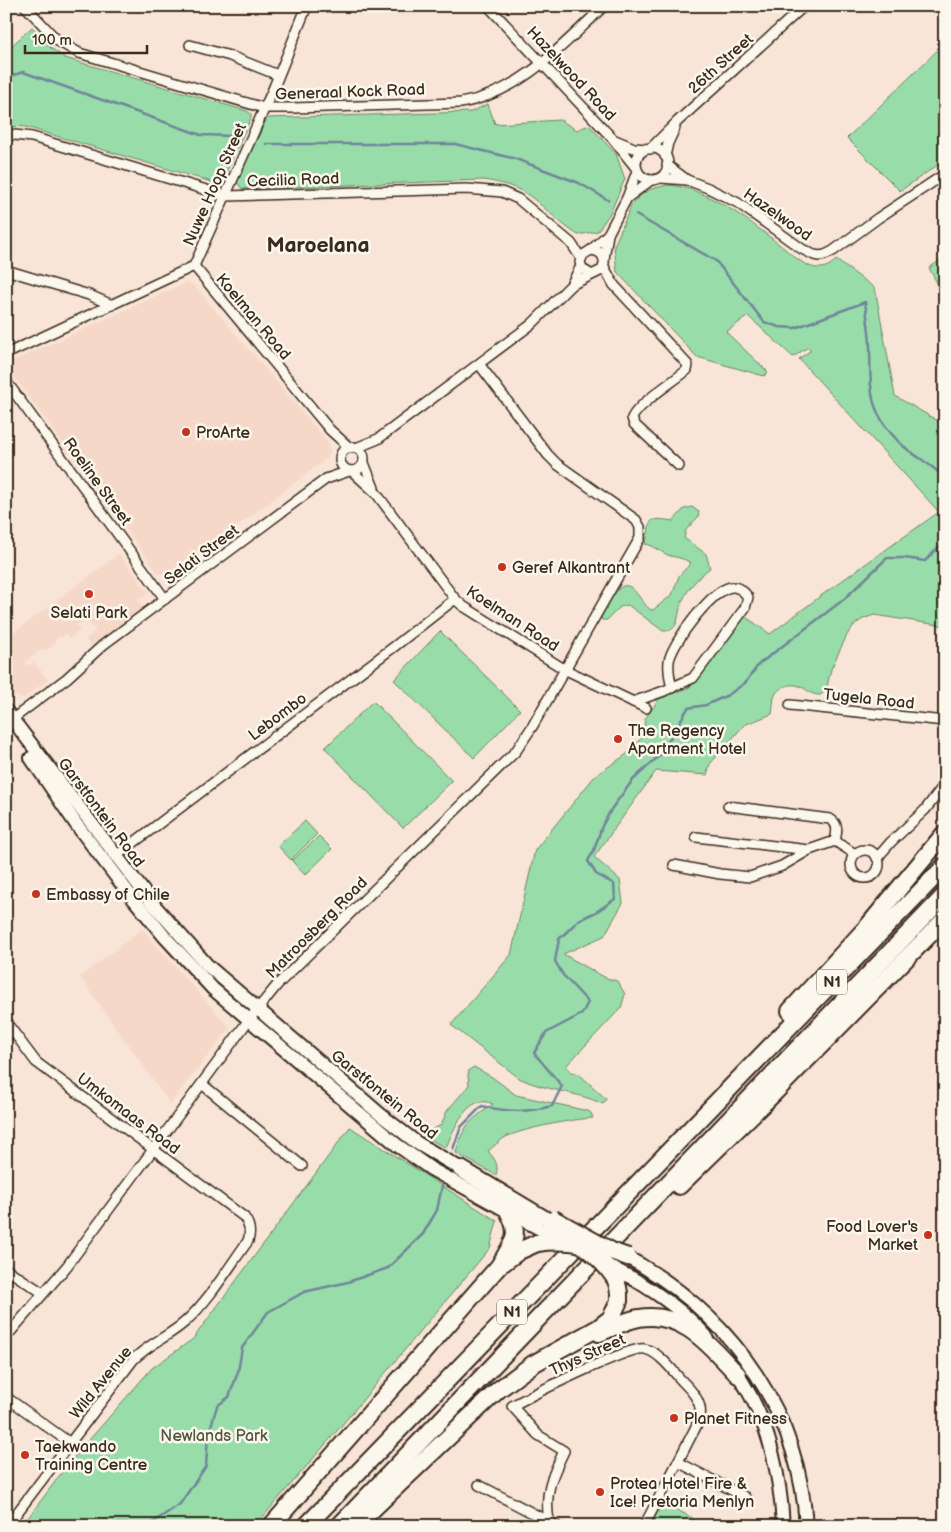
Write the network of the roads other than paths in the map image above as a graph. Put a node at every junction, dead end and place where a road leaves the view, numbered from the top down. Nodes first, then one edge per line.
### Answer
1 (25, 6) edge
2 (307, 6) edge
3 (488, 6) edge
4 (604, 6) edge
5 (804, 6) edge
6 (190, 45) dead end
7 (542, 64) junction
8 (278, 75) junction
9 (264, 108) junction
10 (678, 121) junction
11 (6, 134) edge
12 (613, 139) junction
13 (649, 149) junction
14 (665, 156) junction
15 (668, 165) junction
16 (637, 170) junction
17 (945, 174) edge
18 (656, 179) junction
19 (687, 180) junction
20 (226, 196) junction
21 (625, 200) junction
22 (608, 234) junction
23 (571, 243) junction
24 (590, 250) junction
25 (581, 262) junction
26 (604, 263) junction
27 (194, 266) junction
28 (6, 270) edge
29 (594, 275) junction
30 (572, 284) junction
31 (614, 285) junction
32 (112, 304) junction
33 (6, 354) edge
34 (479, 364) junction
35 (6, 381) edge
36 (330, 430) junction
37 (378, 439) junction
38 (353, 448) junction
39 (341, 457) junction
40 (364, 461) junction
41 (679, 466) dead end
42 (350, 471) junction
43 (326, 480) junction
44 (376, 493) junction
45 (165, 599) junction
46 (455, 599) junction
47 (564, 669) junction
48 (672, 688) junction
49 (633, 702) junction
50 (790, 705) dead end
51 (646, 708) dead end
52 (8, 719) edge
53 (945, 721) edge
54 (945, 784) edge
55 (728, 806) dead end
56 (945, 833) edge
57 (696, 837) dead end
58 (836, 841) junction
59 (809, 850) junction
60 (855, 854) junction
61 (874, 855) junction
62 (116, 856) junction
63 (674, 865) dead end
64 (945, 866) edge
65 (945, 894) edge
66 (945, 919) edge
67 (257, 1010) junction
68 (248, 1021) junction
69 (6, 1022) edge
70 (202, 1084) junction
71 (720, 1098) junction
72 (154, 1150) junction
73 (302, 1166) dead end
74 (461, 1169) joint
75 (509, 1213) junction
76 (244, 1218) joint
77 (546, 1228) junction
78 (620, 1232) junction
79 (562, 1240) junction
80 (578, 1243) junction
81 (634, 1261) junction
82 (602, 1263) junction
83 (499, 1266) junction
84 (6, 1268) edge
85 (624, 1280) junction
86 (43, 1293) junction
87 (6, 1337) edge
88 (554, 1352) junction
89 (738, 1375) junction
90 (6, 1397) edge
91 (70, 1443) junction
92 (678, 1462) junction
93 (479, 1485) dead end
94 (745, 1497) dead end
95 (553, 1523) edge
96 (7, 1526) edge
97 (271, 1526) edge
98 (306, 1526) edge
99 (339, 1526) edge
100 (355, 1526) edge
101 (644, 1526) edge
102 (783, 1526) edge
103 (806, 1526) edge

1 - 9 street, Generaal Kock Road
2 - 8 street, Nuwe Hoop Street
3 - 7 street, Hazelwood Road
4 - 7 street, Generaal Kock Road
5 - 10 street, 26th Street
6 - 8 street
7 - 9 street, Generaal Kock Road
7 - 12 street, Hazelwood Road
8 - 9 street, Nuwe Hoop Street
9 - 20 street, Nuwe Hoop Street
10 - 13 street, 26th Street
10 - 14 street, 26th Street
11 - 20 street, Cecilia Road
12 - 13 street, Hazelwood Road
12 - 16 street, Hazelwood Road
13 - 14 street
13 - 16 street
14 - 15 street
15 - 18 street
15 - 19 street, Hazelwood
16 - 18 street
16 - 21 street
17 - 19 street, Hazelwood
18 - 19 street
18 - 21 street
20 - 23 street, Cecilia Road
20 - 27 street, Nuwe Hoop Street
21 - 22 street
22 - 24 street
22 - 26 street
23 - 24 street, Cecilia Road
23 - 25 street, Cecilia Road
24 - 25 street
24 - 26 street
25 - 29 street
25 - 30 street
26 - 29 street
26 - 31 street
27 - 32 street, Nuwe Hoop Street
27 - 36 street, Koelman Road
28 - 32 street
29 - 30 street
29 - 31 street
30 - 34 street
31 - 41 street
32 - 33 street, Nuwe Hoop Street
34 - 37 street
34 - 47 street, Matroosberg Road
35 - 45 street, Roeline Street
36 - 38 street, Koelman Road
36 - 39 street, Koelman Road
37 - 38 street
37 - 40 street
38 - 39 street
38 - 40 street
39 - 42 street
39 - 43 street, Selati Street
40 - 42 street
40 - 44 street, Koelman Road
42 - 43 street, Selati Street
42 - 44 street, Koelman Road
43 - 45 street, Selati Street
44 - 46 street, Koelman Road
45 - 52 street, Selati Street
46 - 47 street, Koelman Road
46 - 62 street, Lebombo
47 - 49 street, Koelman Road
47 - 67 street, Matroosberg Road
48 - 48 street
48 - 49 street
49 - 51 street, Koelman Road
50 - 53 street, Tugela Road
52 - 62 main road, Garstfontein Road
52 - 68 main road, Garstfontein Road
54 - 61 street
55 - 58 street
56 - 71 highway
57 - 59 street
58 - 59 street
58 - 60 street
59 - 63 street
60 - 61 street
60 - 61 street
62 - 67 main road, Garstfontein Road
64 - 71 highway, N1
65 - 78 highway, N1
66 - 78 highway
67 - 68 street, Matroosberg Road
67 - 74 main road, Garstfontein Road
68 - 70 street, Matroosberg Road
68 - 75 main road, Garstfontein Road
69 - 72 street, Umkomaas Road
70 - 72 street, Matroosberg Road
70 - 73 street
71 - 98 highway, N1
72 - 76 street, Umkomaas Road
72 - 86 street, Matroosberg Road
74 - 77 highway
75 - 77 main road, Garstfontein Road
75 - 83 highway
76 - 91 street, Wild Avenue
77 - 79 highway, bridge
77 - 80 highway, bridge
77 - 81 main road, Garstfontein Road, bridge
77 - 83 highway
78 - 99 highway, N1
79 - 80 highway, bridge
79 - 82 main road, bridge
80 - 81 highway, bridge
80 - 82 highway, bridge
81 - 103 main road, Garstfontein Road
82 - 85 highway, bridge
83 - 97 highway
84 - 86 street
85 - 88 highway
85 - 89 main road
86 - 87 street, Matroosberg Road
88 - 89 highway
88 - 100 highway
89 - 102 main road
90 - 91 street
91 - 96 street, Wild Avenue
92 - 94 street
92 - 95 street, Thys Street
92 - 101 street, Thys Street
93 - 95 street

